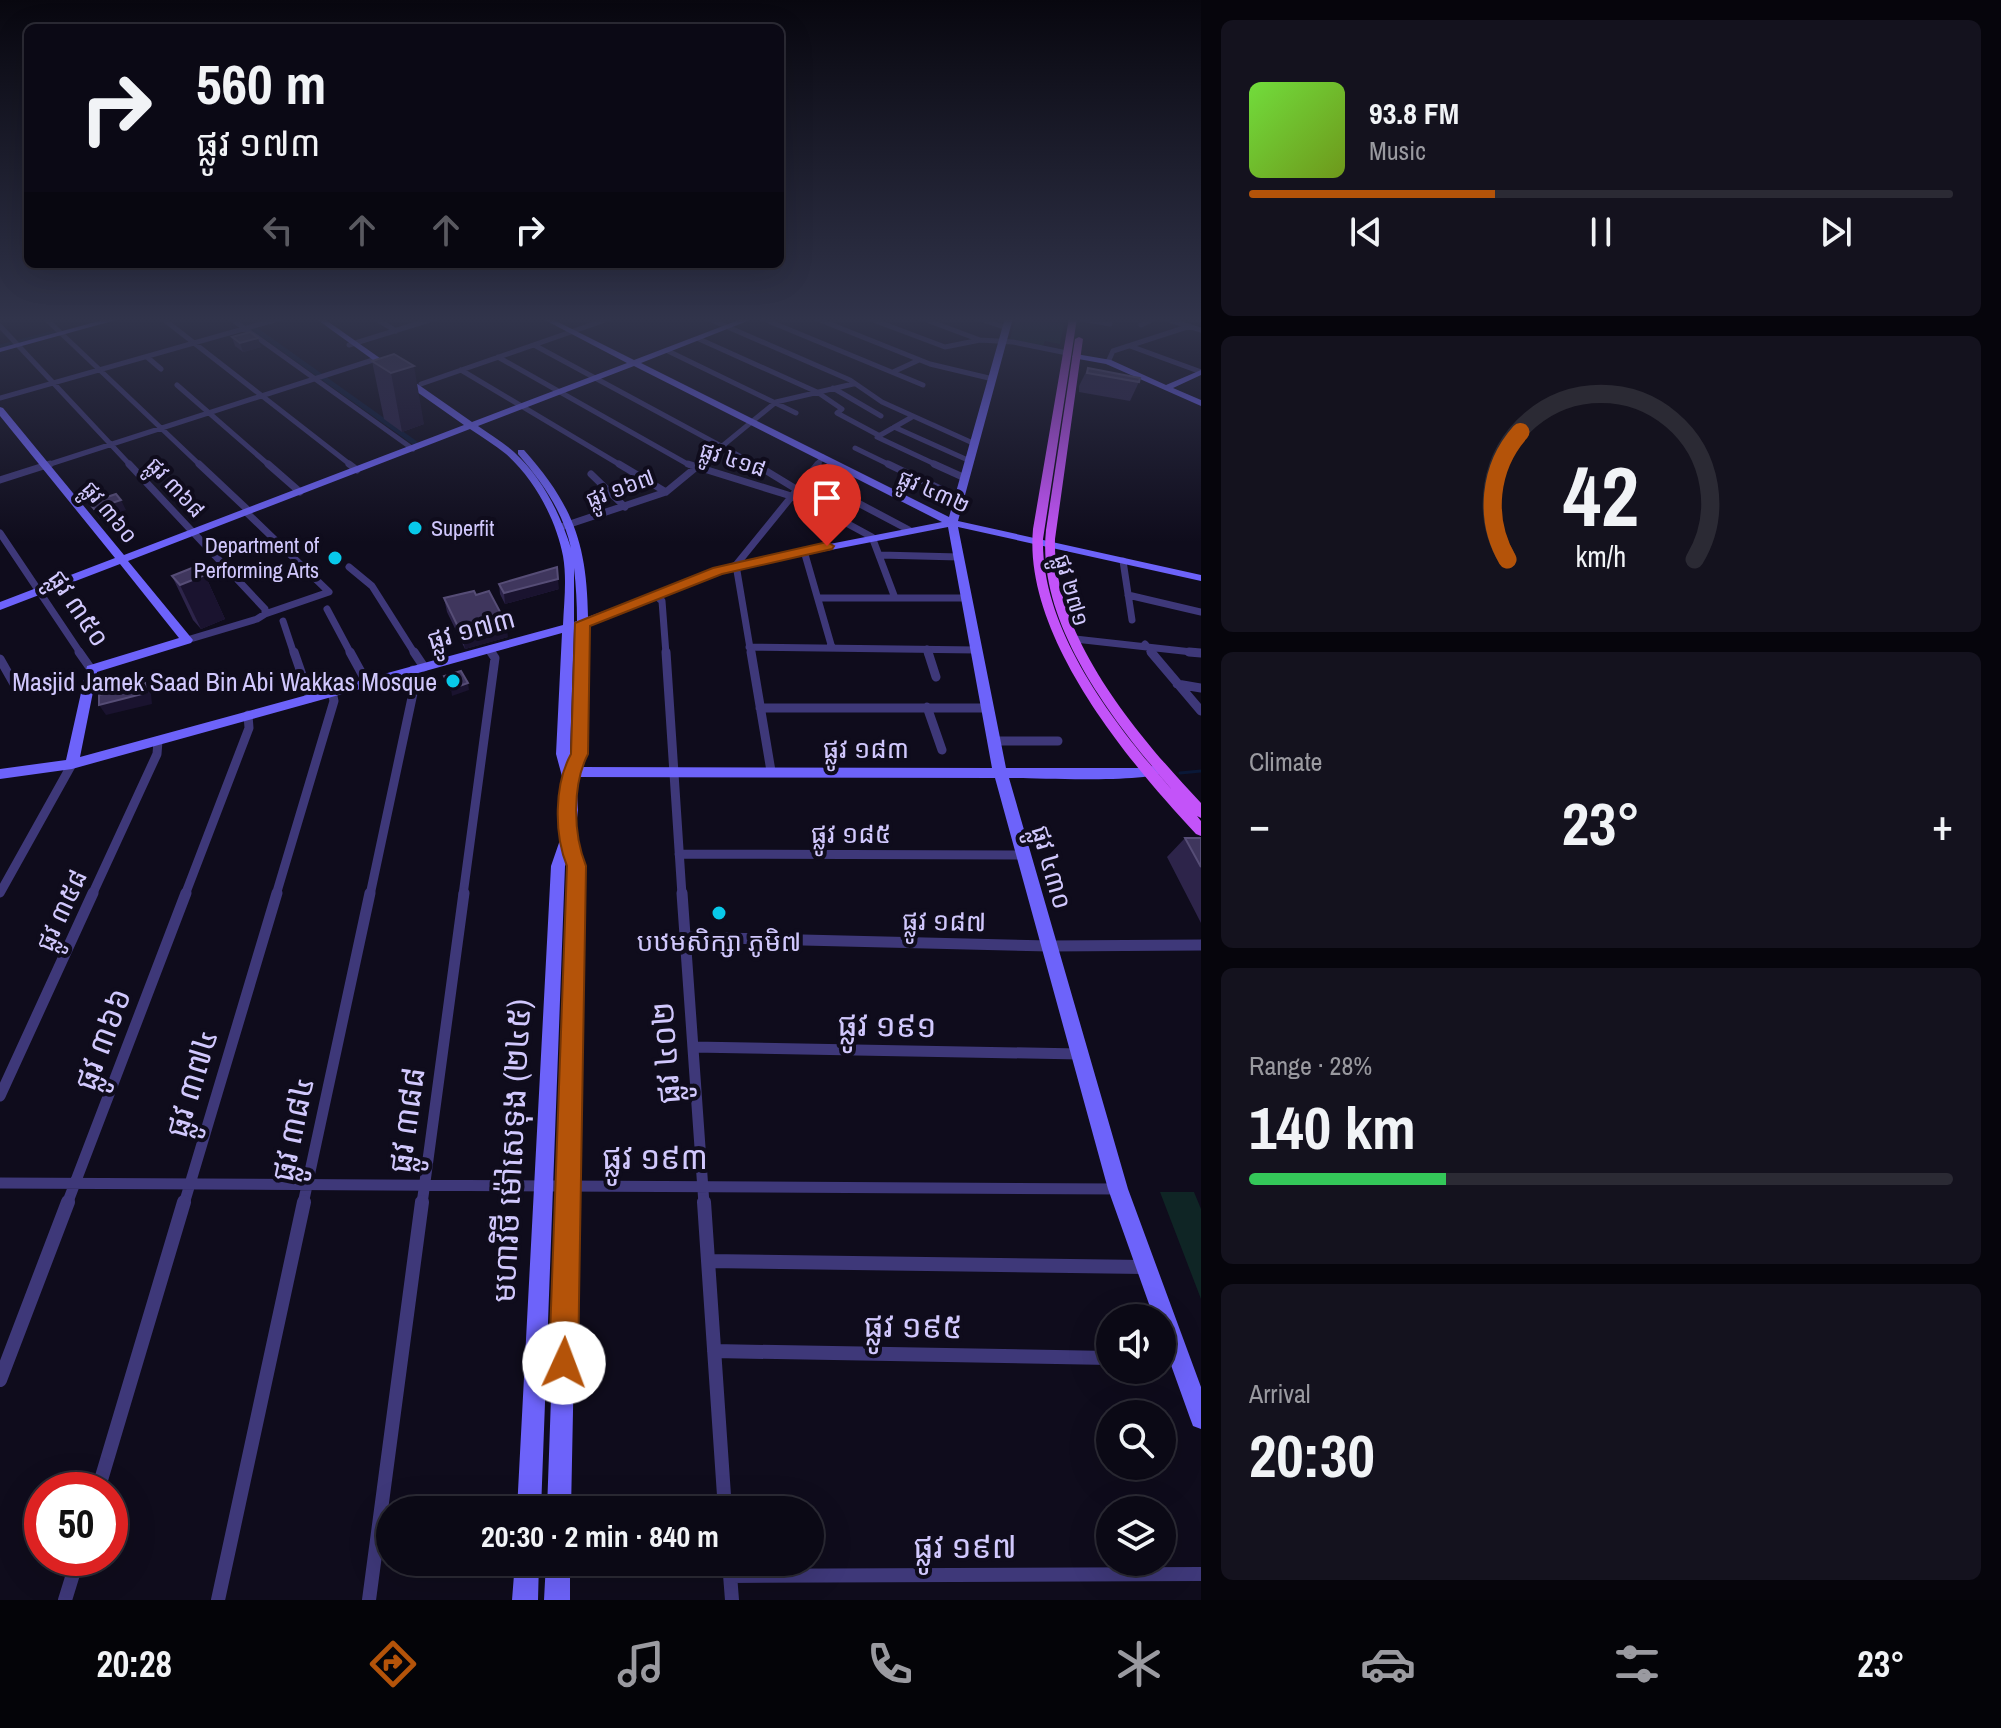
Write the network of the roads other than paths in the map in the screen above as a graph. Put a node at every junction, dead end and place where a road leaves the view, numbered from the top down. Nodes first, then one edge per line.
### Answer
1 (63, 393) edge
2 (124, 393) edge
3 (186, 393) edge
4 (257, 393) edge
5 (271, 393) edge
6 (340, 393) edge
7 (425, 393) edge
8 (433, 393) edge
9 (499, 393) edge
10 (558, 393) edge
11 (561, 393) edge
12 (624, 393) edge
13 (693, 393) edge
14 (756, 393) edge
15 (814, 393) edge
16 (818, 393) edge
17 (841, 393) edge
18 (868, 393) edge
19 (989, 393) edge
20 (1070, 393) edge
21 (1177, 393) edge
22 (261, 396) junction
23 (776, 402) junction
24 (1201, 403) edge
25 (523, 407) junction
26 (0, 410) edge
27 (209, 413) junction
28 (796, 413) dead end
29 (881, 416) dead end
30 (912, 417) junction
31 (752, 422) junction
32 (478, 424) junction
33 (894, 427) junction
34 (162, 428) junction
35 (878, 436) junction
36 (111, 444) junction
37 (722, 444) junction
38 (975, 444) junction
39 (855, 448) dead end
40 (413, 449) junction
41 (823, 457) junction
42 (970, 461) junction
43 (46, 465) junction
44 (695, 468) junction
45 (357, 470) junction
46 (591, 474) dead end
47 (807, 476) junction
48 (965, 478) junction
49 (0, 480) edge
50 (796, 489) junction
51 (300, 492) junction
52 (666, 492) junction
53 (791, 496) junction
54 (959, 498) junction
55 (625, 507) junction
56 (247, 512) junction
57 (952, 523) junction
58 (566, 526) junction
59 (909, 530) junction
60 (193, 532) junction
61 (0, 533) edge
62 (872, 537) junction
63 (1043, 543) junction
64 (804, 551) junction
65 (880, 555) junction
66 (959, 557) junction
67 (123, 559) junction
68 (1123, 561) junction
69 (736, 565) junction
70 (349, 567) dead end
71 (1201, 578) edge
72 (39, 591) junction
73 (655, 595) junction
74 (1128, 595) junction
75 (819, 598) junction
76 (895, 598) junction
77 (967, 598) junction
78 (0, 606) edge
79 (327, 609) dead end
80 (1201, 612) edge
81 (265, 614) junction
82 (1132, 620) dead end
83 (283, 621) dead end
84 (583, 623) junction
85 (568, 627) junction
86 (1075, 639) junction
87 (187, 640) junction
88 (1145, 644) junction
89 (749, 647) junction
90 (832, 648) junction
91 (490, 649) junction
92 (927, 649) junction
93 (976, 650) junction
94 (1201, 653) edge
95 (0, 659) edge
96 (418, 668) junction
97 (91, 669) junction
98 (936, 677) dead end
99 (566, 679) junction
100 (581, 679) junction
101 (367, 683) junction
102 (1177, 684) junction
103 (1201, 688) edge
104 (17, 689) dead end
105 (332, 692) junction
106 (310, 698) junction
107 (927, 707) junction
108 (760, 708) junction
109 (988, 708) junction
110 (1201, 711) edge
111 (248, 715) junction
112 (158, 741) junction
113 (994, 741) junction
114 (1058, 741) dead end
115 (942, 750) dead end
116 (72, 764) junction
117 (673, 771) junction
118 (771, 771) junction
119 (1155, 771) junction
120 (570, 772) junction
121 (1000, 772) junction
122 (0, 774) edge
123 (1201, 812) edge
124 (1201, 830) edge
125 (568, 845) junction
126 (679, 854) junction
127 (1024, 855) junction
128 (0, 893) edge
129 (685, 937) junction
130 (1201, 945) edge
131 (1049, 946) junction
132 (693, 1047) junction
133 (1080, 1054) junction
134 (0, 1096) edge
135 (0, 1183) edge
136 (74, 1183) junction
137 (190, 1183) junction
138 (307, 1184) junction
139 (423, 1184) junction
140 (544, 1184) junction
141 (568, 1185) junction
142 (703, 1185) junction
143 (1118, 1189) junction
144 (708, 1261) junction
145 (1146, 1267) junction
146 (714, 1351) junction
147 (1096, 1358) edge
148 (1176, 1359) edge
149 (1180, 1359) junction
150 (0, 1380) edge
151 (1201, 1418) edge
152 (103, 1472) edge
153 (530, 1496) edge
154 (559, 1496) edge
155 (724, 1496) edge
156 (824, 1570) edge
157 (1201, 1574) edge
158 (72, 1576) edge
159 (526, 1576) edge
160 (558, 1576) edge
161 (730, 1576) edge
162 (65, 1600) edge
163 (218, 1600) edge
164 (369, 1600) edge
165 (525, 1600) edge
166 (557, 1600) edge
167 (732, 1600) edge

1 - 36 street, ផ្លូវ ៣៦៨
2 - 34 street
3 - 27 street
4 - 22 street
5 - 22 street
6 - 40 street
7 - 32 street, មហាវិថី ម៉ៅសេទុង (២៤៥)
8 - 32 street, មហាវិថី ម៉ៅសេទុង (២៤៥)
9 - 25 street
10 - 25 street
11 - 44 street, ផ្លូវ ៤១៨
12 - 37 street
13 - 31 street, ផ្លូវ ៤៣២
14 - 23 street
15 - 23 street, ផ្លូវ ១៦៧
16 - 35 street
17 - 29 street
18 - 30 street
19 - 38 street, ផ្លូវ ៤៣០
20 - 63 main road, ផ្លូវ ២៧១
21 - 24 street
22 - 27 street
22 - 45 street
23 - 28 street
23 - 31 street, ផ្លូវ ១៦៧
25 - 32 street
25 - 52 street
26 - 43 street, ផ្លូវ ៣៦០
27 - 34 street
27 - 51 street
30 - 33 street
30 - 38 street
31 - 37 street, ផ្លូវ ១៦៧
31 - 41 street, ផ្លូវ ៤៣២
32 - 40 street
32 - 58 street, មហាវិថី ម៉ៅសេទុង (២៤៥)
33 - 35 street
33 - 42 street
34 - 36 street
34 - 56 street
35 - 48 street
36 - 43 street
36 - 60 street, ផ្លូវ ៣៦៨
37 - 44 street, ផ្លូវ ១៦៧
37 - 50 street
38 - 42 street, ផ្លូវ ៤៣០
39 - 54 street
40 - 45 street
41 - 47 street
41 - 57 street, ផ្លូវ ៤៣២
42 - 48 street, ផ្លូវ ៤៣០
43 - 49 street
43 - 67 street, ផ្លូវ ៣៦០
44 - 52 street, ផ្លូវ ១៦៧
44 - 53 street, ផ្លូវ ៤១៨
45 - 51 street
46 - 55 street
47 - 50 street
47 - 59 street
48 - 54 street, ផ្លូវ ៤៣០
50 - 53 street
51 - 56 street
52 - 55 street, ផ្លូវ ១៦៧
53 - 62 street, ផ្លូវ ៤១៨
53 - 69 street
54 - 57 street, ផ្លូវ ៤៣០
55 - 58 street, ផ្លូវ ១៦៧
56 - 60 street
56 - 81 street
57 - 59 street, ផ្លូវ ១៧៣
57 - 63 street, ផ្លូវ ៤៣២
57 - 66 street, ផ្លូវ ៤៣០
58 - 84 street, មហាវិថី ម៉ៅសេទុង (២៤៥)
58 - 85 street, មហាវិថី ម៉ៅសេទុង (២៤៥)
59 - 62 street, ផ្លូវ ១៧៣
60 - 67 street
60 - 81 street, ផ្លូវ ៣៦៨
61 - 72 street, ផ្លូវ ៣៥០
62 - 64 street, ផ្លូវ ១៧៣
62 - 65 street
63 - 68 street, ផ្លូវ ៤៣២
63 - 86 main road, ផ្លូវ ២៧១
63 - 119 main road, ផ្លូវ ២៧១
64 - 69 street, ផ្លូវ ១៧៣
64 - 75 street
65 - 66 street
65 - 76 street
66 - 77 street, ផ្លូវ ៤៣០
67 - 72 street
67 - 87 street, ផ្លូវ ៣៦០
68 - 71 street, ផ្លូវ ៤៣២
68 - 74 street
69 - 73 street, ផ្លូវ ១៧៣
69 - 89 street
70 - 96 street
72 - 78 street
72 - 97 street, ផ្លូវ ៣៥០
73 - 84 street, ផ្លូវ ១៧៣
73 - 117 street, ផ្លូវ ៤០២
74 - 80 street
74 - 82 street
75 - 76 street
75 - 90 street
76 - 77 street
77 - 93 street, ផ្លូវ ៤៣០
79 - 101 street
81 - 87 street
83 - 106 street
84 - 85 street, ផ្លូវ ១៧៣
84 - 100 street, មហាវិថី ម៉ៅសេទុង (២៤៥)
85 - 91 street, ផ្លូវ ១៧៣
85 - 99 street, មហាវិថី ម៉ៅសេទុង (២៤៥)
86 - 88 street
86 - 119 main road, ផ្លូវ ២៧១
87 - 97 street
88 - 94 street
88 - 102 street
89 - 90 street
89 - 108 street
90 - 92 street
91 - 96 street, ផ្លូវ ១៧៣
91 - 139 street, ផ្លូវ ៣៨៨
92 - 93 street
92 - 98 street
93 - 109 street, ផ្លូវ ៤៣០
95 - 104 street
96 - 101 street, ផ្លូវ ១៧៣
96 - 138 street, ផ្លូវ ៣៨៤
97 - 116 street, ផ្លូវ ៣៥០
99 - 100 street
99 - 120 street, មហាវិថី ម៉ៅសេទុង (២៤៥)
100 - 120 street, មហាវិថី ម៉ៅសេទុង (២៤៥)
101 - 105 street, ផ្លូវ ១៧៣
102 - 103 street
102 - 110 street
105 - 106 street, ផ្លូវ ១៧៣
105 - 137 street, ផ្លូវ ៣៧៤
106 - 111 street, ផ្លូវ ១៧៣
107 - 108 street
107 - 109 street
107 - 115 street
108 - 118 street
109 - 113 street, ផ្លូវ ៤៣០
111 - 112 street, ផ្លូវ ១៧៣
111 - 136 street, ផ្លូវ ៣៦៦
112 - 116 street, ផ្លូវ ១៧៣
112 - 134 street, ផ្លូវ ៣៥៨
113 - 114 street
113 - 121 street, ផ្លូវ ៤៣០
116 - 122 street, ផ្លូវ ១៧៣
116 - 128 street
117 - 118 street, ផ្លូវ ១៨៣
117 - 120 street, ផ្លូវ ១៨៣
117 - 126 street, ផ្លូវ ៤០២
118 - 121 street, ផ្លូវ ១៨៣
119 - 121 street, ផ្លូវ ១៨៣
119 - 123 main road, ផ្លូវ ២៧១
119 - 124 main road, ផ្លូវ ២៧១
120 - 125 street, មហាវិថី ម៉ៅសេទុង (២៤៥)
121 - 127 street, ផ្លូវ ៤៣០
125 - 140 street, មហាវិថី ម៉ៅសេទុង (២៤៥)
125 - 141 street, មហាវិថី ម៉ៅសេទុង (២៤៥)
126 - 127 street, ផ្លូវ ១៨៥
126 - 129 street, ផ្លូវ ៤០២
127 - 131 street, ផ្លូវ ៤៣០
129 - 131 street, ផ្លូវ ១៨៧
129 - 132 street, ផ្លូវ ៤០២
130 - 131 street, ផ្លូវ ១៨៧
131 - 133 street, ផ្លូវ ៤៣០
132 - 133 street, ផ្លូវ ១៩១
132 - 142 street, ផ្លូវ ៤០២
133 - 143 street, ផ្លូវ ៤៣០
135 - 136 street, ផ្លូវ ១៩៣
136 - 137 street, ផ្លូវ ១៩៣
136 - 150 street, ផ្លូវ ៣៦៦
137 - 138 street, ផ្លូវ ១៩៣
137 - 152 street, ផ្លូវ ៣៧៤
138 - 139 street, ផ្លូវ ១៩៣
138 - 163 street, ផ្លូវ ៣៨៤
139 - 140 street, ផ្លូវ ១៩៣
139 - 164 street, ផ្លូវ ៣៨៨
140 - 141 street, ផ្លូវ ១៩៣
140 - 153 street, មហាវិថី ម៉ៅសេទុង (២៤៥)
141 - 142 street, ផ្លូវ ១៩៣
141 - 154 street, មហាវិថី ម៉ៅសេទុង (២៤៥)
142 - 143 street, ផ្លូវ ១៩៣
142 - 144 street, ផ្លូវ ៤០២
143 - 145 street, ផ្លូវ ៤៣០
144 - 145 street
144 - 146 street, ផ្លូវ ៤០២
145 - 149 street, ផ្លូវ ៤៣០
146 - 147 street, ផ្លូវ ១៩៥
146 - 155 street, ផ្លូវ ៤០២
148 - 149 street
149 - 151 street, ផ្លូវ ៤៣០
156 - 157 street, ផ្លូវ ១៩៧
158 - 162 street
159 - 165 street
160 - 166 street
161 - 167 street

